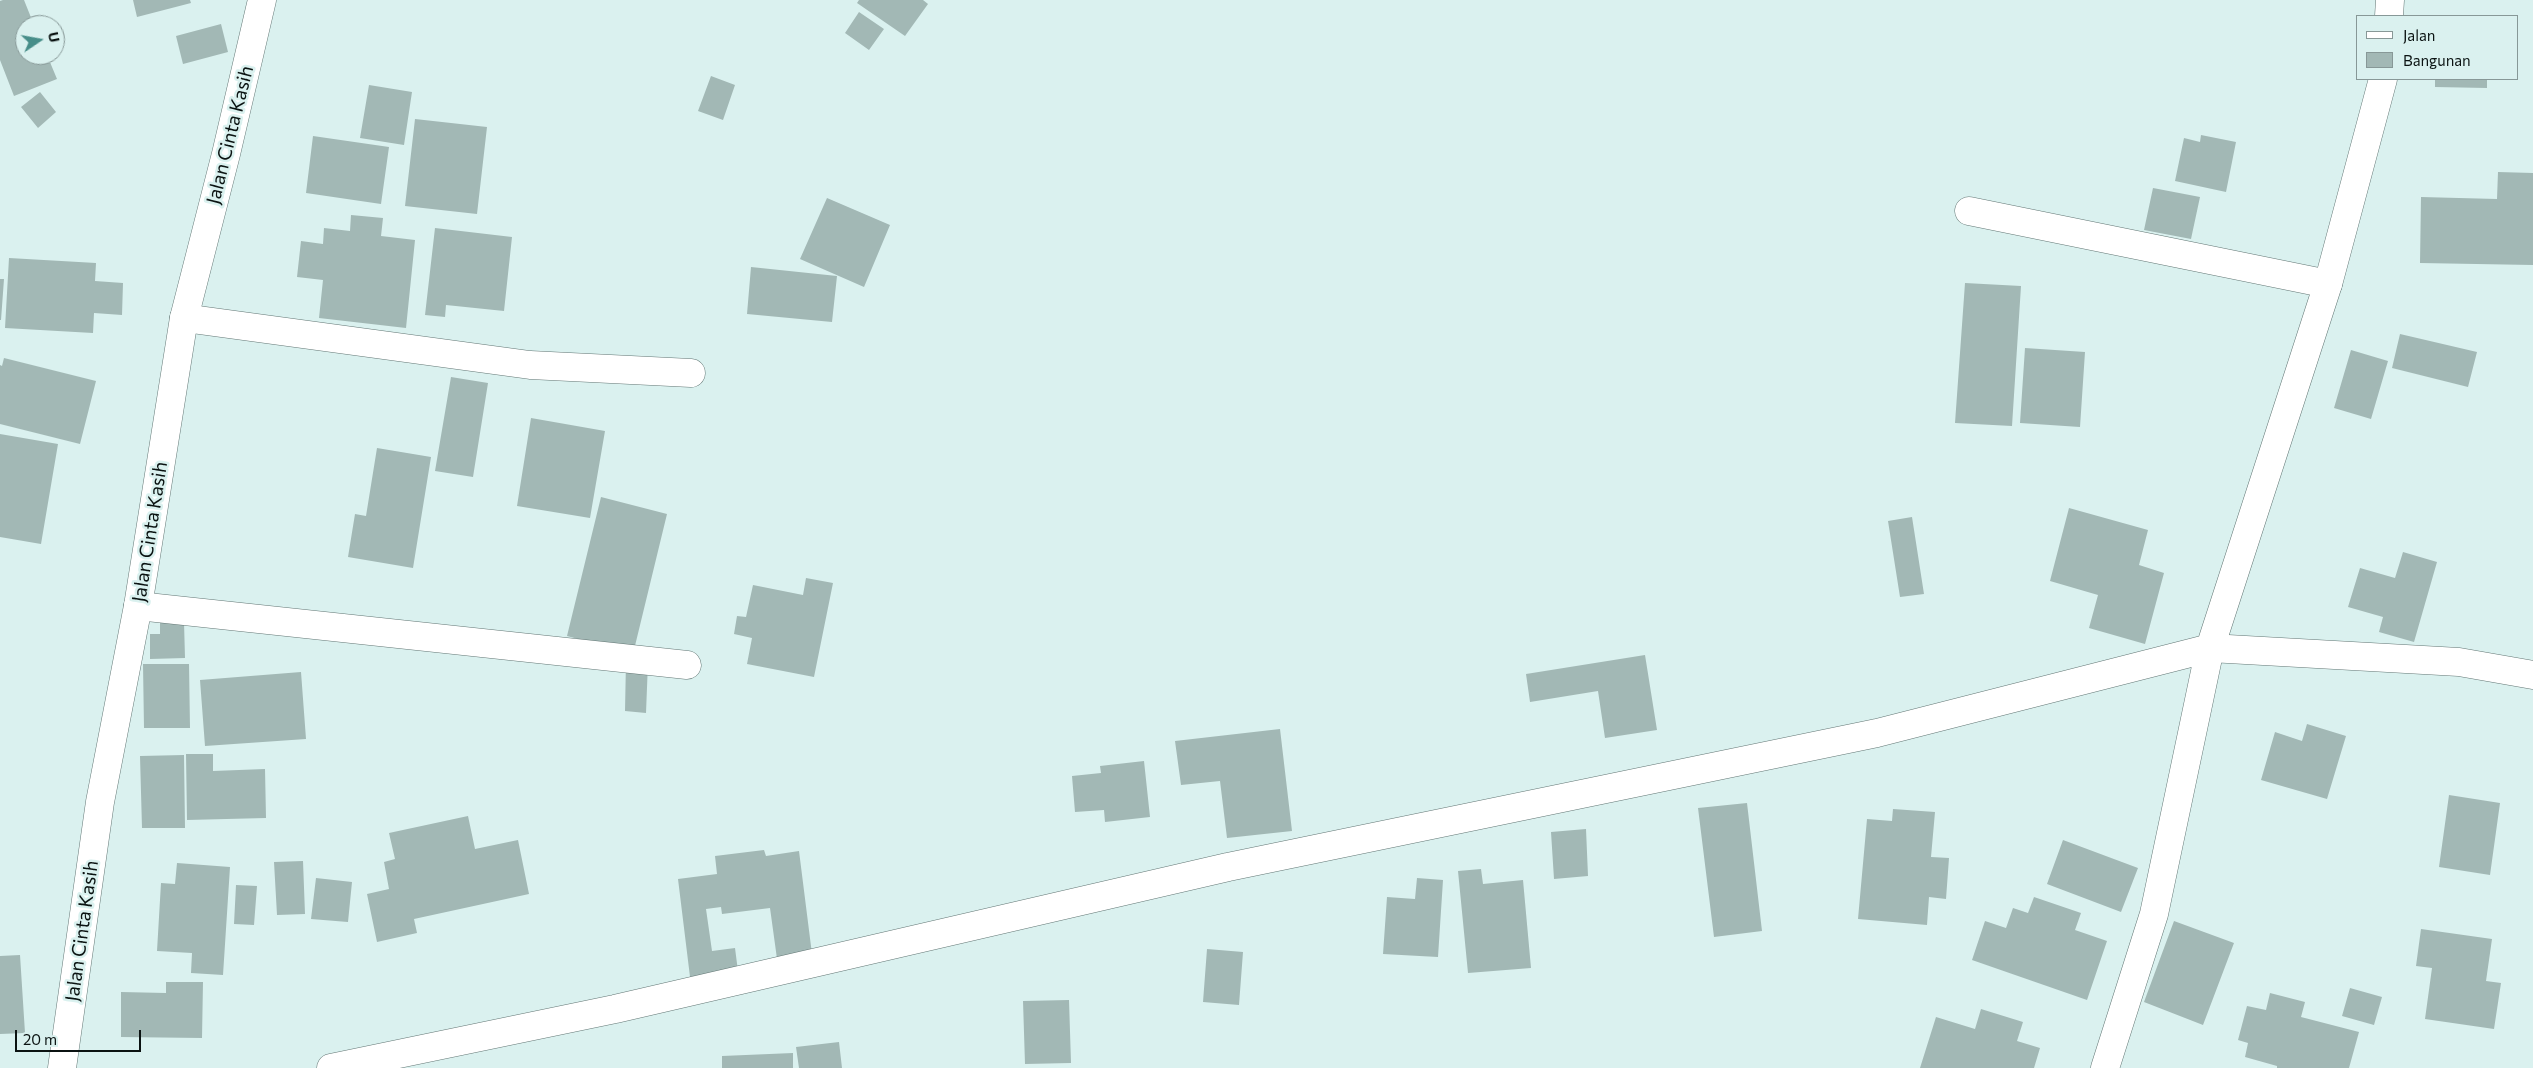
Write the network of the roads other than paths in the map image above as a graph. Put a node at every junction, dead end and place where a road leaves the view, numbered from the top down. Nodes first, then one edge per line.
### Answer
1 (262, 0) edge
2 (2390, 0) edge
3 (2389, 15) edge
4 (2383, 80) edge
5 (1969, 211) dead end
6 (2328, 284) junction
7 (184, 318) junction
8 (691, 373) dead end
9 (138, 606) junction
10 (2210, 648) junction
11 (687, 665) dead end
12 (2533, 675) edge
13 (62, 1068) edge
14 (331, 1068) edge
15 (2105, 1068) edge

1 - 7 street, Jalan Cinta Kasih
2 - 3 street
4 - 6 street
5 - 6 street
6 - 10 street
7 - 8 street
7 - 9 street, Jalan Cinta Kasih
9 - 11 street
9 - 13 street, Jalan Cinta Kasih
10 - 12 street
10 - 14 street
10 - 15 street

